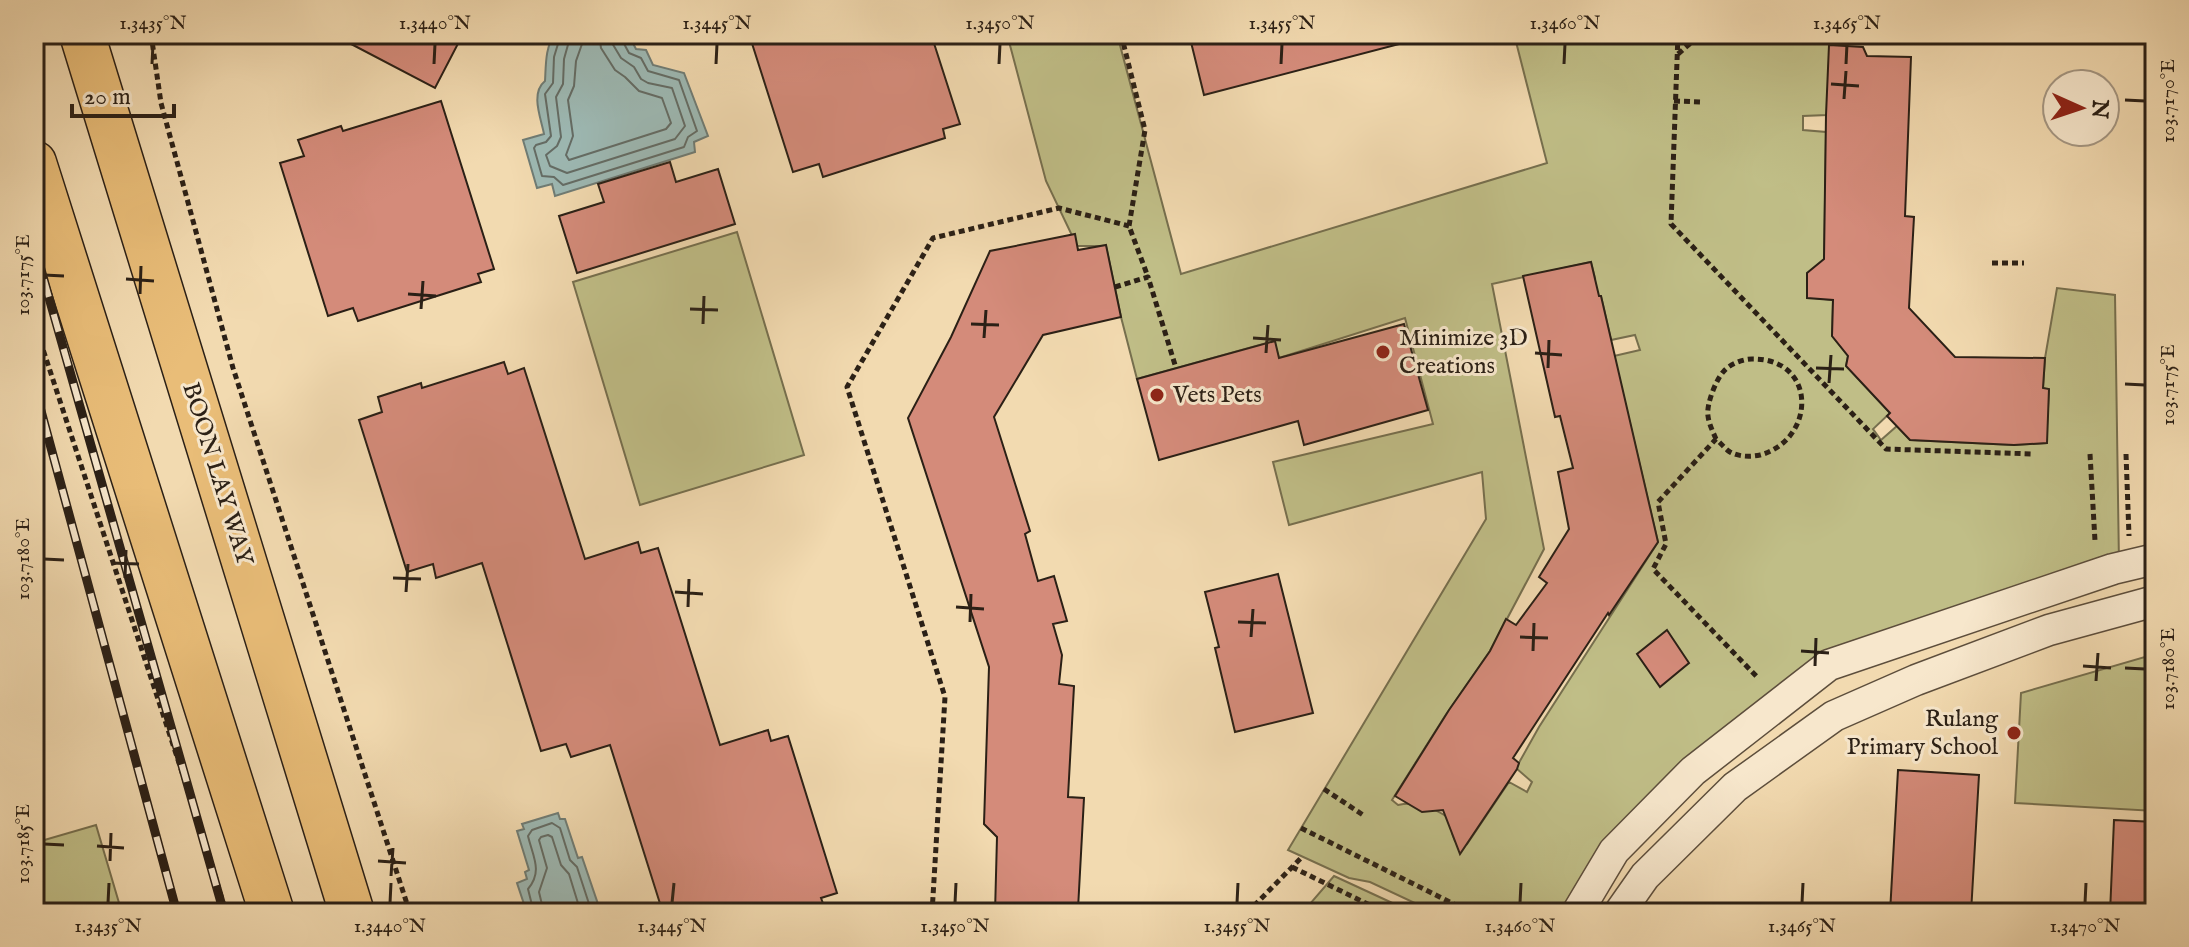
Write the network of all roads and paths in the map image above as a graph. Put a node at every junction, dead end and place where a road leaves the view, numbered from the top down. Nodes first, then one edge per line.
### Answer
1 (151, 34) edge
2 (1121, 34) edge
3 (1678, 34) edge
4 (1701, 34) edge
5 (83, 35) edge
6 (1677, 55) junction
7 (1674, 101) junction
8 (1702, 102) dead end
9 (34, 163) edge
10 (1129, 226) junction
11 (1992, 263) dead end
12 (2024, 263) dead end
13 (1148, 277) junction
14 (1115, 287) dead end
15 (34, 322) edge
16 (1176, 368) dead end
17 (1716, 439) junction
18 (2033, 454) dead end
19 (2090, 454) dead end
20 (2126, 454) dead end
21 (2143, 562) edge
22 (2098, 574) junction
23 (2155, 601) edge
24 (1760, 680) dead end
25 (1324, 789) dead end
26 (1363, 815) dead end
27 (1301, 828) dead end
28 (1302, 857) dead end
29 (1292, 867) junction
30 (226, 913) edge
31 (272, 913) edge
32 (352, 913) edge
33 (410, 913) edge
34 (932, 913) edge
35 (1247, 913) edge
36 (1386, 913) edge
37 (1472, 913) edge
38 (1577, 913) edge
39 (1619, 913) edge

1 - 33 path
2 - 10 path
3 - 6 path
4 - 6 path
5 - 32 main road, BOON LAY WAY
6 - 7 path
7 - 8 path
7 - 18 path
9 - 31 main road
10 - 13 path
10 - 34 path
11 - 12 path
13 - 14 path
13 - 16 path
15 - 30 path
17 - 17 path
17 - 24 path
19 - 22 path
20 - 21 path
21 - 22 street
22 - 38 street
23 - 39 street
25 - 26 path
27 - 37 path
28 - 29 path
29 - 35 path
29 - 36 path

